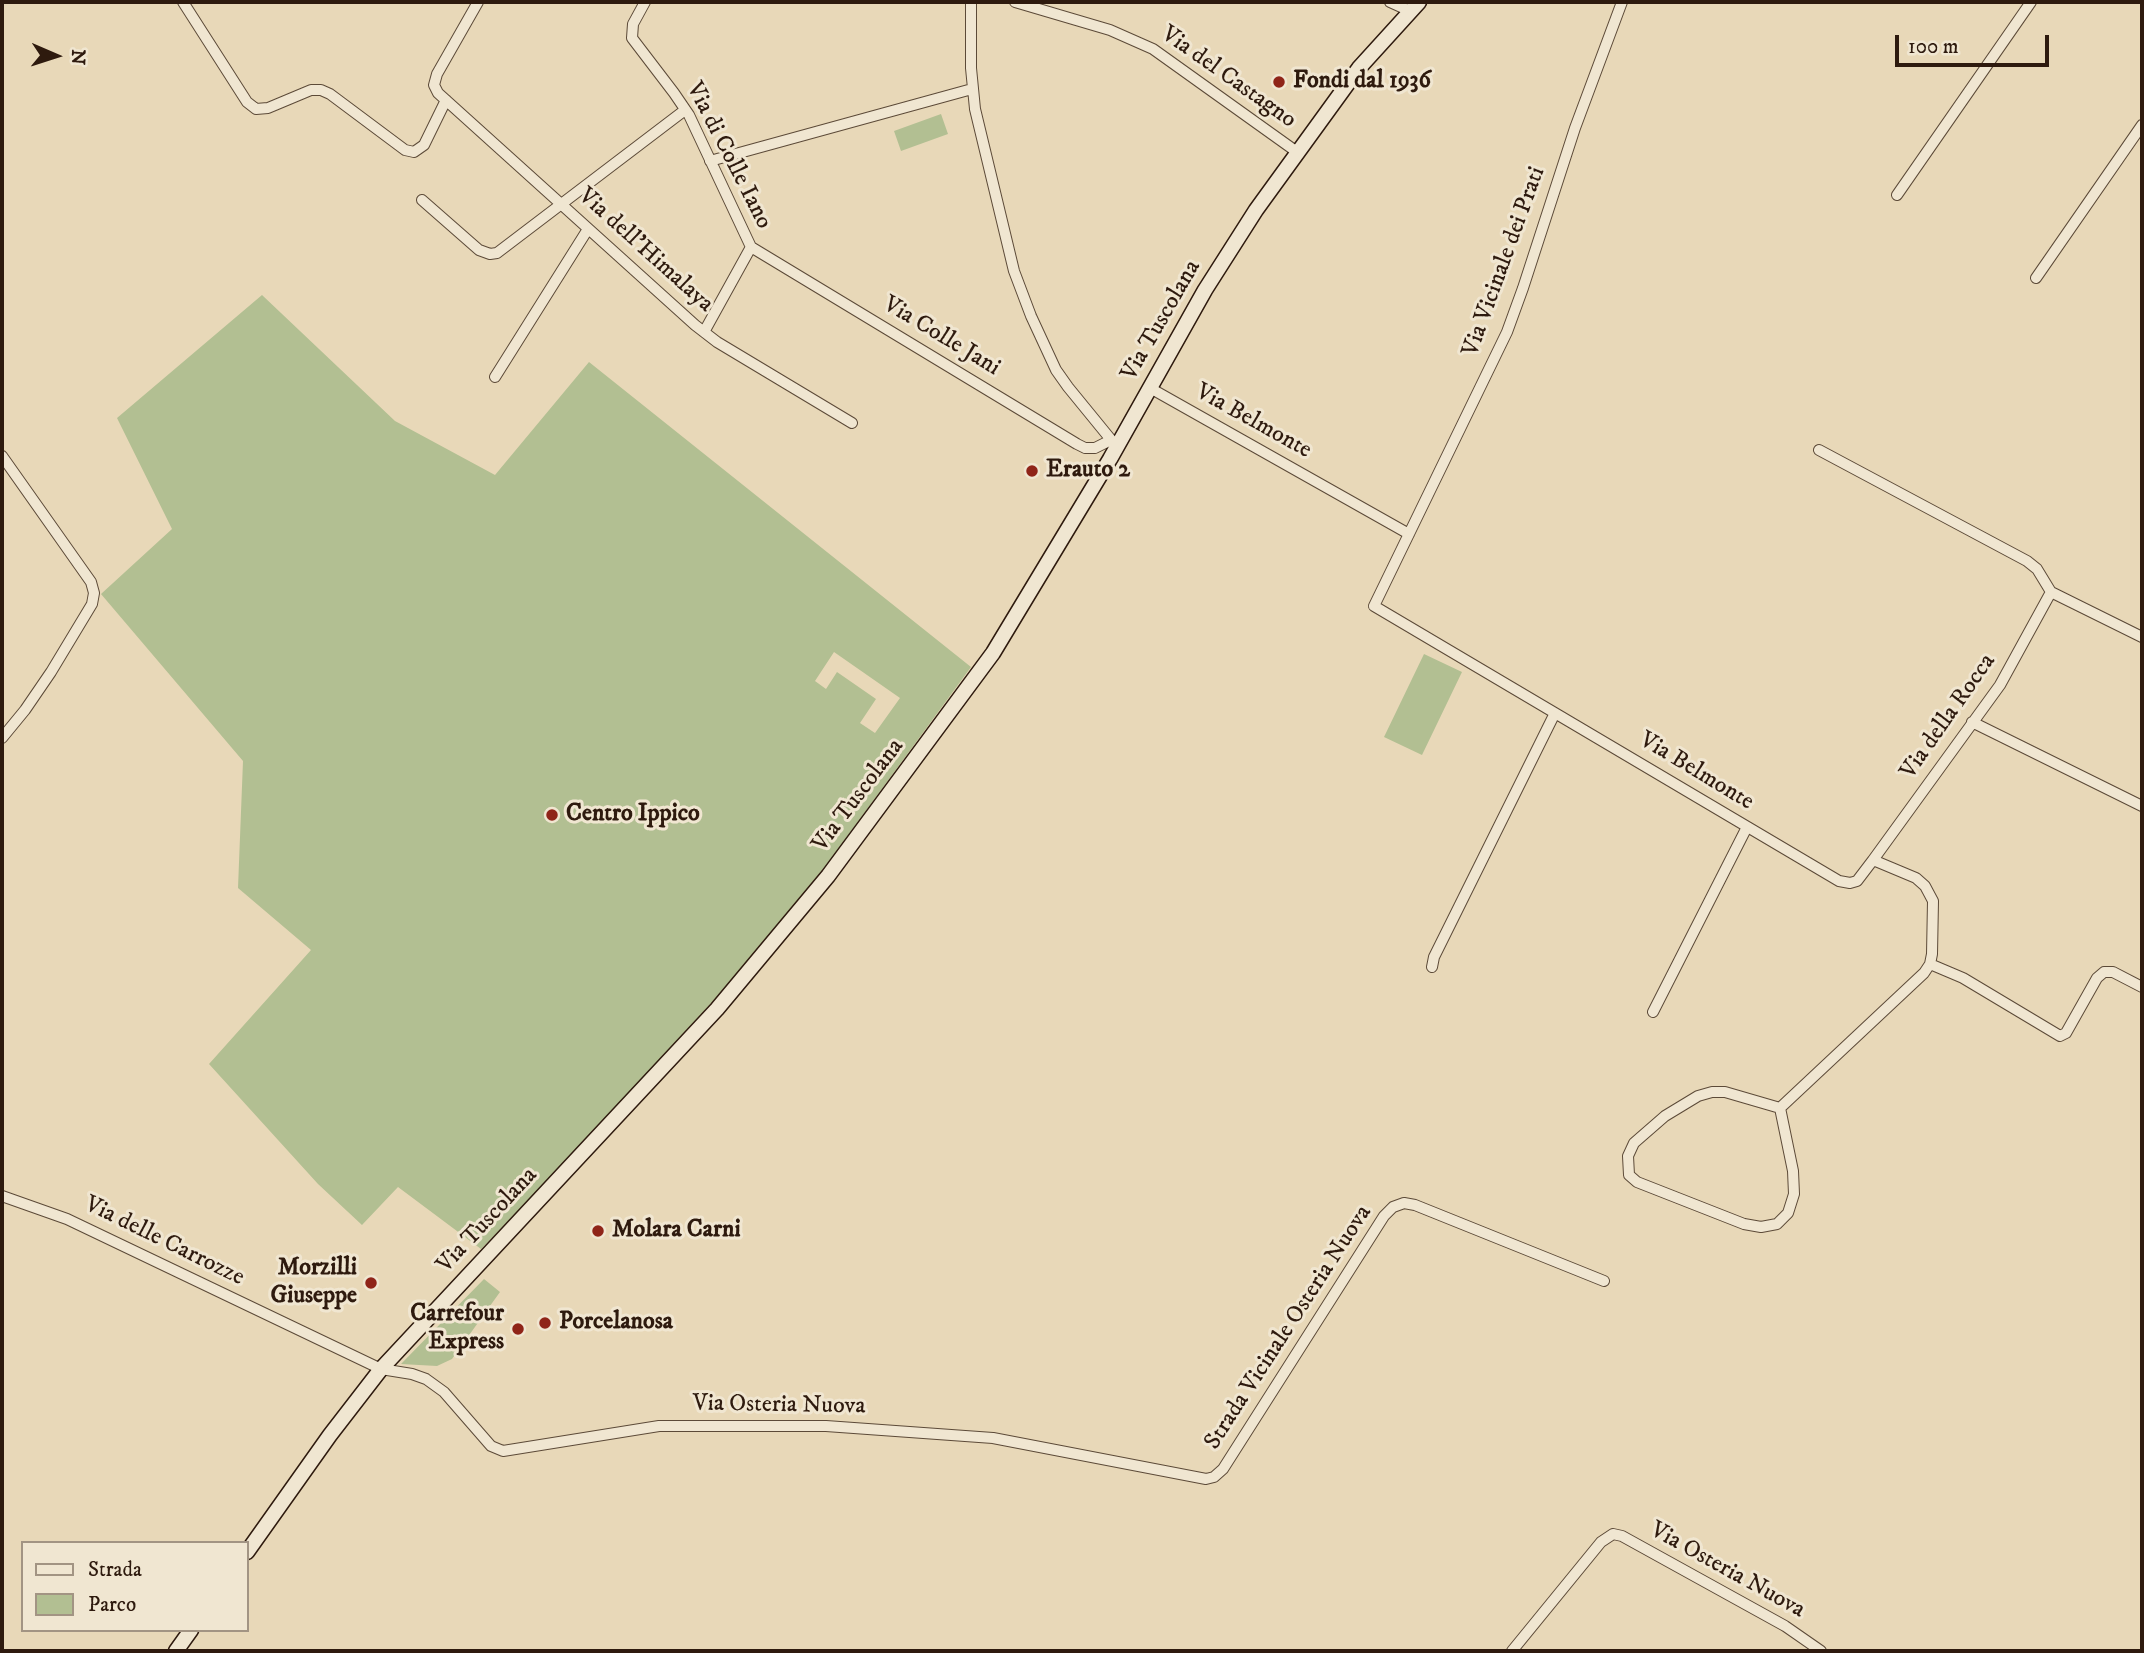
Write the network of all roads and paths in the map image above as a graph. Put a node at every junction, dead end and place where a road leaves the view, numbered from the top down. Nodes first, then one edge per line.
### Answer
1 (183, 2) edge
2 (478, 2) edge
3 (645, 2) edge
4 (971, 2) edge
5 (1015, 2) edge
6 (1390, 2) edge
7 (1622, 2) edge
8 (2031, 2) edge
9 (1414, 7) edge
10 (972, 89) junction
11 (446, 100) junction
12 (685, 110) junction
13 (2142, 125) edge
14 (1297, 152) junction
15 (710, 161) junction
16 (1897, 195) dead end
17 (422, 200) dead end
18 (561, 204) junction
19 (588, 229) junction
20 (751, 247) junction
21 (2036, 278) dead end
22 (704, 332) junction
23 (495, 377) dead end
24 (1150, 388) junction
25 (852, 423) dead end
26 (1114, 443) junction
27 (1819, 450) dead end
28 (2, 456) edge
29 (1409, 534) junction
30 (2051, 592) junction
31 (1374, 606) joint
32 (2142, 638) edge
33 (1555, 713) junction
34 (1972, 722) junction
35 (2, 738) edge
36 (2142, 806) edge
37 (1747, 827) junction
38 (1874, 860) junction
39 (1930, 964) junction
40 (1432, 967) dead end
41 (2142, 986) edge
42 (1653, 1012) dead end
43 (1780, 1108) junction
44 (2, 1196) edge
45 (1604, 1281) dead end
46 (381, 1369) junction
47 (1206, 1479) joint
48 (248, 1551) edge
49 (190, 1632) edge
50 (176, 1651) edge
51 (1512, 1651) edge
52 (1821, 1651) edge

1 - 11 street
2 - 11 street, Via dell'Himalaya
3 - 12 street, Via di Colle Iano
4 - 10 street
5 - 14 street, Via del Castagno
6 - 9 street
7 - 29 street, Via Vicinale dei Prati
8 - 16 street
9 - 14 main road, Via Tuscolana
10 - 15 street
10 - 26 street
11 - 18 street, Via dell'Himalaya
12 - 15 street, Via di Colle Iano
12 - 18 street
13 - 21 street
14 - 24 main road, Via Tuscolana
15 - 20 street, Via di Colle Iano
17 - 18 street
18 - 19 street, Via dell'Himalaya
19 - 22 street, Via dell'Himalaya
19 - 23 street
20 - 22 street, Via di Colle Iano
20 - 26 street, Via Colle Jani
22 - 25 street, Via dell'Himalaya
24 - 26 main road, Via Tuscolana
24 - 29 street, Via Belmonte
26 - 46 main road, Via Tuscolana
27 - 30 street
28 - 35 street
29 - 31 street, Via Vicinale dei Prati
30 - 32 street
30 - 34 street, Via della Rocca
31 - 33 street, Via Belmonte
33 - 37 street, Via Belmonte
33 - 40 street
34 - 36 street
34 - 38 street, Via della Rocca
37 - 38 street, Via Belmonte
37 - 42 street
38 - 39 street
39 - 41 street
39 - 43 street
43 - 43 street
44 - 46 street, Via delle Carrozze
45 - 47 street, Strada Vicinale Osteria Nuova
46 - 47 street, Via Osteria Nuova
46 - 48 main road, Via Tuscolana
49 - 50 main road
51 - 52 street, Via Osteria Nuova

